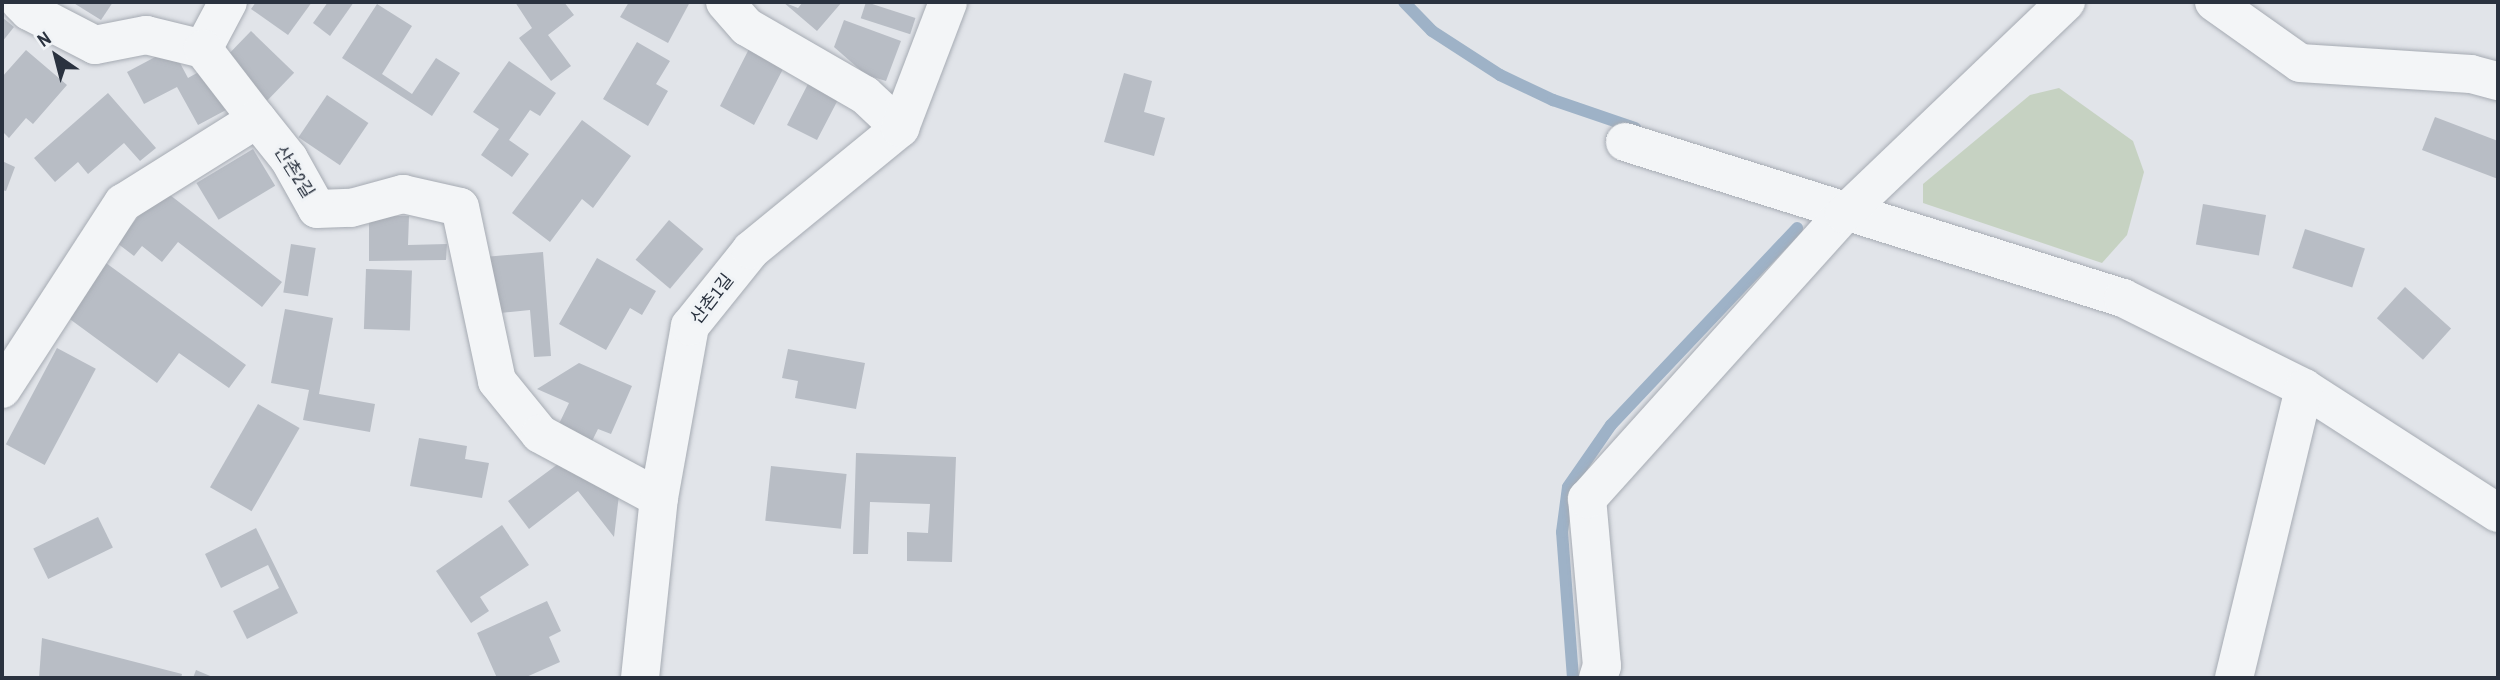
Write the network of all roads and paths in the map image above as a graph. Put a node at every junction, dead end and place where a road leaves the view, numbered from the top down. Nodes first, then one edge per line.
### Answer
1 (20, 2) edge
2 (228, 2) edge
3 (726, 2) edge
4 (948, 2) edge
5 (2066, 2) edge
6 (2214, 2) edge
7 (203, 49) junction
8 (2498, 81) edge
9 (257, 119) junction
10 (900, 128) junction
11 (1625, 142) dead end
12 (1844, 214) junction
13 (2304, 388) junction
14 (2, 389) edge
15 (659, 498) junction
16 (2498, 513) edge
17 (640, 678) edge
18 (1598, 678) edge
19 (2234, 678) edge

1 - 7 street
2 - 7 street
3 - 10 street
4 - 10 street, 산촌1길
5 - 12 street
6 - 8 street
7 - 9 street
9 - 14 street
9 - 15 street, 산촌2길
10 - 15 street, 산촌1길
11 - 12 street
12 - 13 street
12 - 18 street
13 - 16 street
13 - 19 street
15 - 17 street, 산촌1길

